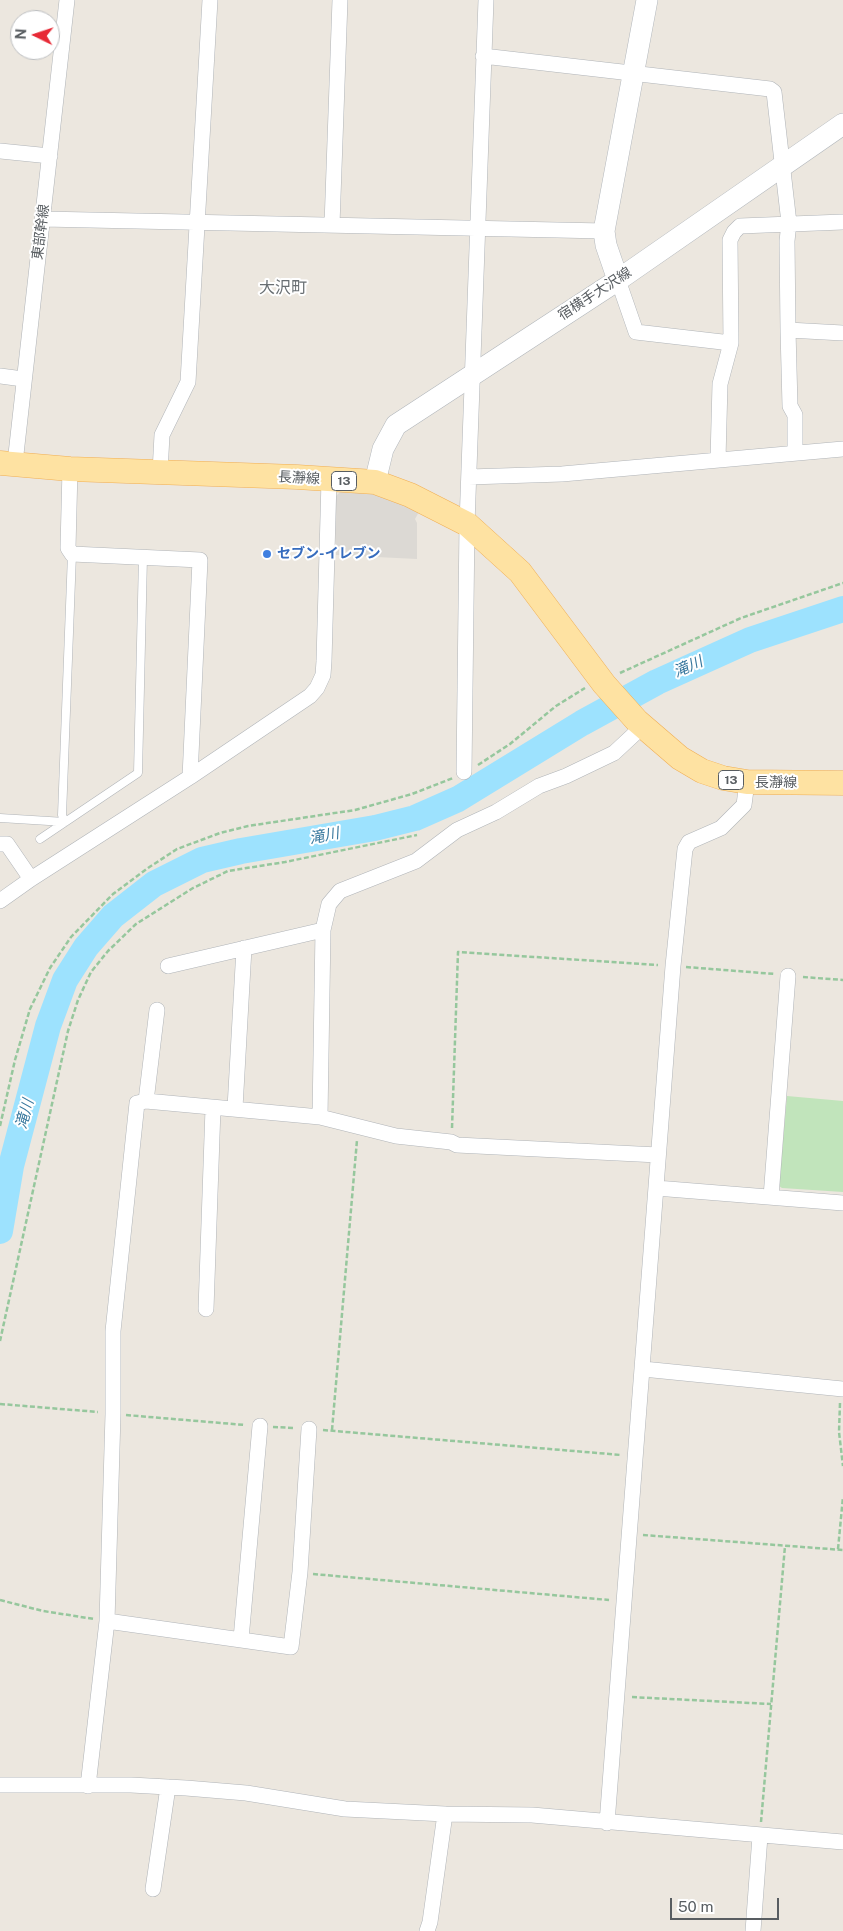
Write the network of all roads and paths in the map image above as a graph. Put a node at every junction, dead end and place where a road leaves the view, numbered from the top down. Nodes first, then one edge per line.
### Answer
1 (67, 0) edge
2 (210, 0) edge
3 (340, 0) edge
4 (486, 0) edge
5 (647, 0) edge
6 (484, 56) junction
7 (634, 74) junction
8 (843, 124) edge
9 (0, 151) edge
10 (50, 156) junction
11 (784, 165) junction
12 (43, 219) junction
13 (198, 222) junction
14 (843, 222) edge
15 (789, 223) junction
16 (332, 225) junction
17 (477, 228) junction
18 (604, 230) junction
19 (618, 280) junction
20 (788, 330) junction
21 (843, 334) edge
22 (731, 342) junction
23 (472, 374) junction
24 (0, 376) edge
25 (23, 379) junction
26 (843, 449) edge
27 (795, 452) junction
28 (718, 459) junction
29 (7, 463) edge
30 (70, 469) junction
31 (160, 472) junction
32 (469, 478) junction
33 (330, 480) junction
34 (376, 482) junction
35 (467, 524) junction
36 (72, 554) junction
37 (143, 557) junction
38 (843, 583) edge
39 (603, 682) junction
40 (640, 723) junction
41 (464, 772) junction
42 (190, 777) junction
43 (747, 782) junction
44 (843, 783) edge
45 (0, 818) edge
46 (65, 822) junction
47 (40, 839) dead end
48 (0, 844) edge
49 (31, 879) junction
50 (0, 901) edge
51 (322, 930) junction
52 (244, 948) junction
53 (168, 966) dead end
54 (673, 966) junction
55 (788, 976) junction
56 (843, 980) edge
57 (157, 1010) dead end
58 (146, 1101) junction
59 (213, 1108) junction
60 (235, 1108) junction
61 (320, 1117) junction
62 (0, 1126) edge
63 (358, 1126) junction
64 (451, 1142) junction
65 (658, 1156) junction
66 (656, 1188) junction
67 (771, 1197) junction
68 (843, 1203) edge
69 (206, 1309) dead end
70 (643, 1369) junction
71 (842, 1389) edge
72 (260, 1426) dead end
73 (309, 1430) dead end
74 (332, 1430) dead end
75 (843, 1466) edge
76 (843, 1497) edge
77 (630, 1534) junction
78 (785, 1546) junction
79 (838, 1549) junction
80 (843, 1550) edge
81 (300, 1572) junction
82 (0, 1600) edge
83 (623, 1601) junction
84 (107, 1621) junction
85 (241, 1639) junction
86 (615, 1697) junction
87 (771, 1704) junction
88 (0, 1784) edge
89 (88, 1786) junction
90 (168, 1787) junction
91 (445, 1814) junction
92 (607, 1823) junction
93 (760, 1836) junction
94 (843, 1842) edge
95 (153, 1889) dead end
96 (427, 1931) edge
97 (753, 1931) edge

1 - 10 street, 東部幹線
2 - 13 street
3 - 16 street
4 - 6 street
5 - 7 street
6 - 7 street
6 - 17 street
7 - 11 street
7 - 18 street
8 - 11 street, 宿横手大沢線
9 - 10 street
10 - 12 street, 東部幹線
11 - 15 street
11 - 19 street, 宿横手大沢線
12 - 13 street
12 - 25 street, 東部幹線
13 - 16 street
13 - 31 street
14 - 15 street
15 - 20 street
15 - 22 street
16 - 17 street
17 - 18 street
17 - 23 street
18 - 19 street
19 - 22 street
19 - 23 street, 宿横手大沢線
20 - 21 street
20 - 27 street
22 - 28 street
23 - 32 street
23 - 34 street, 宿横手大沢線
24 - 25 street
25 - 29 street, 東部幹線
26 - 27 street
27 - 28 street
28 - 32 street
29 - 30 main road, 長瀞線 / 13
30 - 31 main road, 長瀞線 / 13
30 - 36 street
31 - 33 main road, 長瀞線 / 13
32 - 35 street
33 - 34 main road, 長瀞線 / 13
33 - 42 street
34 - 35 main road, 長瀞線 / 13
35 - 39 main road, 長瀞線 / 13
35 - 41 street
36 - 37 street
36 - 46 lane
37 - 42 street
37 - 46 lane
38 - 39 path
39 - 40 main road, 13
39 - 41 path
40 - 43 main road, 長瀞線 / 13
40 - 51 street
41 - 62 path
42 - 49 street
43 - 44 main road, 長瀞線 / 13
43 - 54 street
45 - 46 lane
46 - 47 lane
48 - 49 street
49 - 50 street
51 - 52 street
51 - 61 street
52 - 53 street
52 - 60 street
54 - 55 path
54 - 64 path
54 - 65 street
55 - 56 path
55 - 67 street
57 - 58 street
58 - 59 street
58 - 84 street
59 - 60 street
59 - 69 street
60 - 61 street
61 - 63 street
63 - 64 street
63 - 74 path
64 - 65 street
65 - 66 street
66 - 67 street
66 - 70 street
67 - 68 street
70 - 71 street
70 - 77 street
71 - 75 path
72 - 85 street
73 - 81 street
76 - 79 path
77 - 78 path
77 - 83 street
78 - 79 path
78 - 87 path
79 - 80 path
81 - 83 path
81 - 85 street
82 - 84 path
83 - 86 street
84 - 85 street
84 - 89 street
86 - 87 path
86 - 92 street
87 - 93 path
88 - 89 street
89 - 90 street
90 - 91 street
90 - 95 street
91 - 92 street
91 - 96 street
92 - 93 street
93 - 94 street
93 - 97 street

